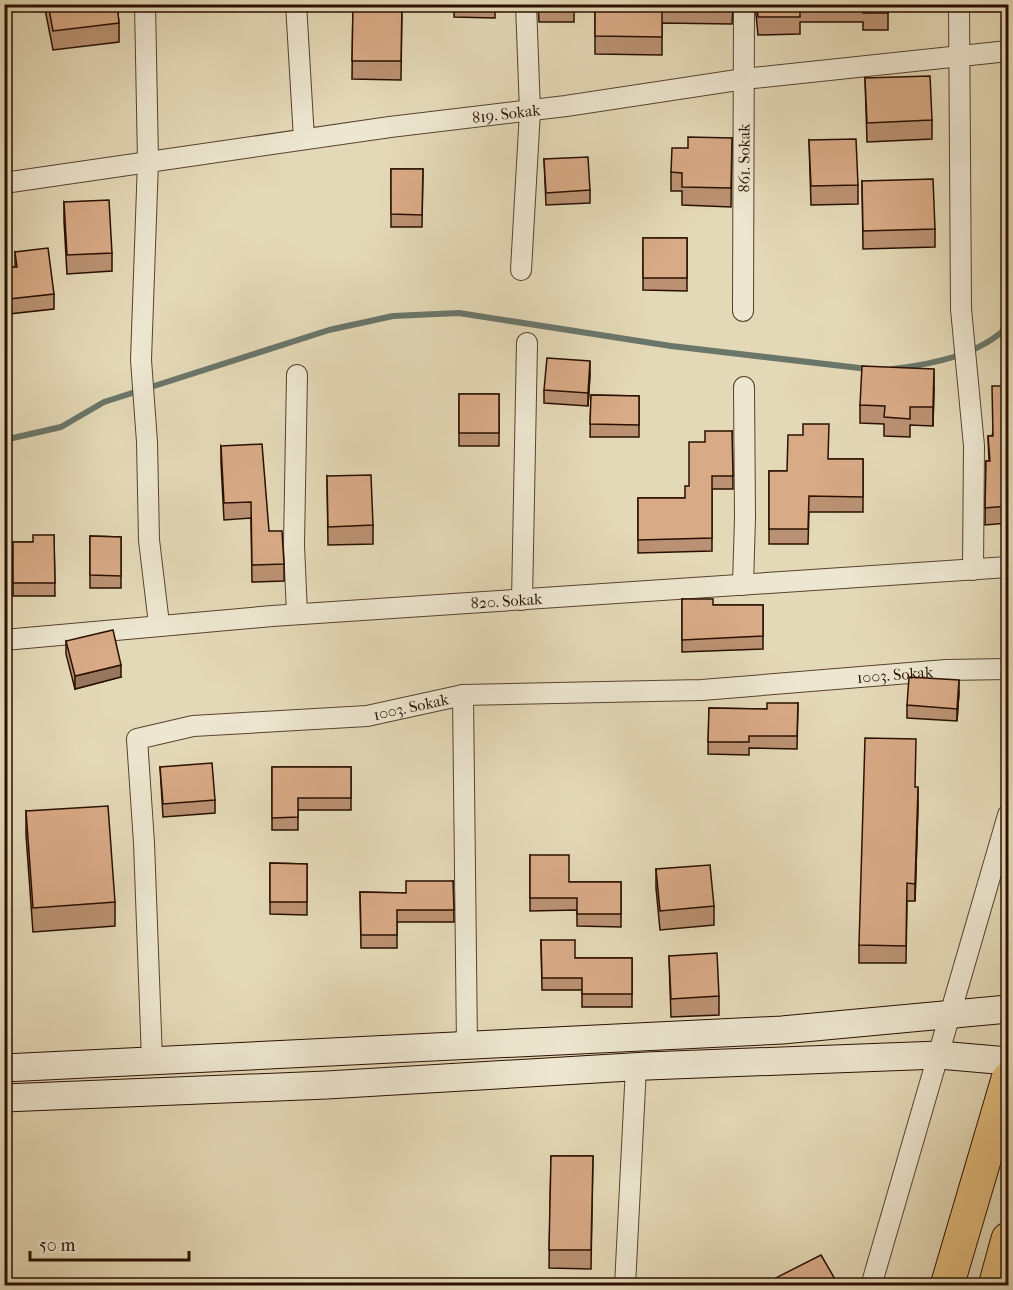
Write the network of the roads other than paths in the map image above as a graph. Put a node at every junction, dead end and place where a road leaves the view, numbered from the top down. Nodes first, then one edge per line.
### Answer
1 (145, 4) edge
2 (296, 4) edge
3 (526, 4) edge
4 (744, 4) edge
5 (959, 4) edge
6 (1008, 51) edge
7 (958, 56) junction
8 (744, 79) junction
9 (530, 111) junction
10 (304, 139) junction
11 (148, 161) junction
12 (4, 183) edge
13 (521, 270) dead end
14 (743, 311) dead end
15 (527, 343) dead end
16 (297, 375) dead end
17 (744, 387) dead end
18 (1008, 567) edge
19 (973, 570) junction
20 (743, 585) junction
21 (522, 600) junction
22 (297, 614) junction
23 (159, 624) junction
24 (4, 640) edge
25 (1008, 669) edge
26 (463, 695) junction
27 (1008, 815) edge
28 (1008, 1009) edge
29 (952, 1014) junction
30 (467, 1047) junction
31 (939, 1055) junction
32 (152, 1060) junction
33 (1008, 1061) edge
34 (636, 1067) junction
35 (4, 1068) edge
36 (1008, 1079) edge
37 (4, 1098) edge
38 (1008, 1239) edge
39 (625, 1286) edge
40 (870, 1286) edge
41 (947, 1286) edge
42 (995, 1286) edge

1 - 11 street
2 - 10 street
3 - 9 street
4 - 8 street, 861. Sokak
5 - 7 street
6 - 7 street, 819. Sokak
7 - 8 street, 819. Sokak
7 - 19 street
8 - 9 street, 819. Sokak
8 - 14 street, 861. Sokak
9 - 10 street, 819. Sokak
9 - 13 street
10 - 11 street, 819. Sokak
11 - 12 street, 819. Sokak
11 - 23 street
15 - 21 street
16 - 22 street
17 - 20 street
18 - 19 street, 820. Sokak
19 - 20 street, 820. Sokak
20 - 21 street, 820. Sokak
21 - 22 street, 820. Sokak
22 - 23 street, 820. Sokak
23 - 24 street, 820. Sokak
25 - 26 street, 1003. Sokak
26 - 30 street
26 - 32 street, 1003. Sokak
27 - 29 street
28 - 29 street
29 - 30 street
29 - 31 street
30 - 32 street
31 - 33 street
31 - 34 street
31 - 40 street
32 - 35 street
34 - 37 street
34 - 39 street
36 - 41 highway
38 - 42 highway

